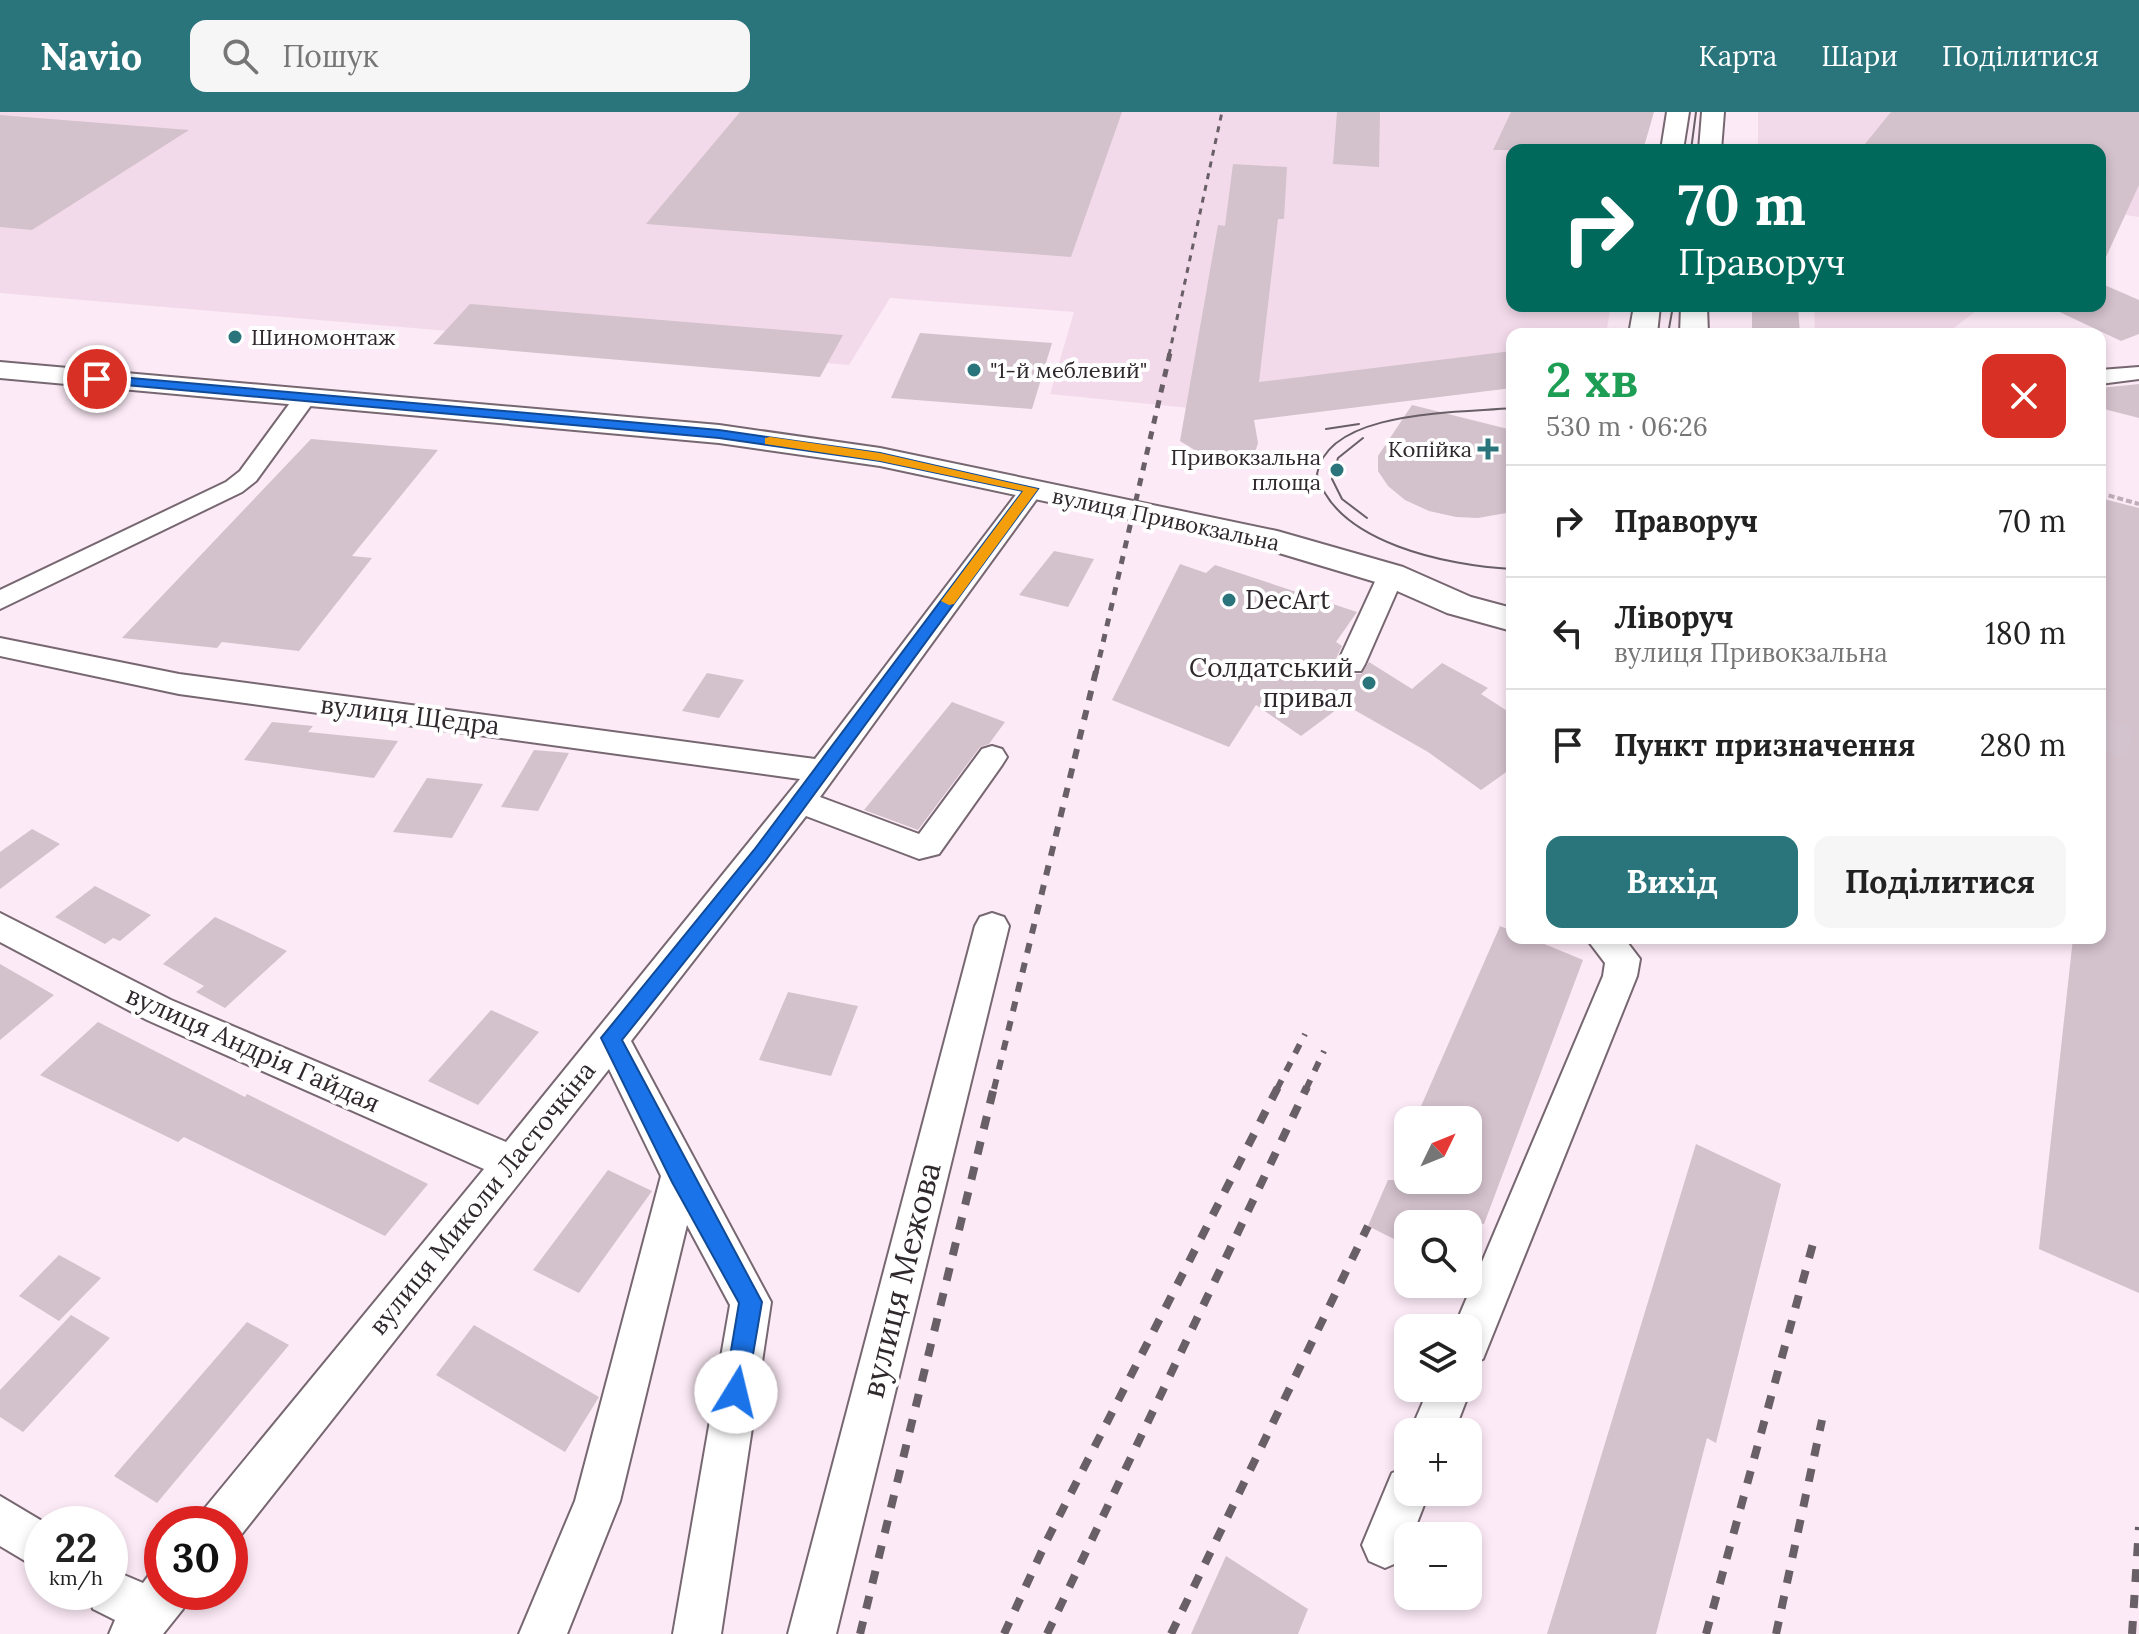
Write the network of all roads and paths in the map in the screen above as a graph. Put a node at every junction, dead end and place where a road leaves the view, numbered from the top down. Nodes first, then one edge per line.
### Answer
1 (1678, 112) edge
2 (1713, 112) edge
3 (1673, 144) edge
4 (1710, 144) edge
5 (0, 370) edge
6 (2139, 373) edge
7 (2106, 376) edge
8 (67, 377) junction
9 (0, 379) edge
10 (306, 397) junction
11 (1032, 489) junction
12 (2106, 495) edge
13 (2139, 504) edge
14 (1391, 575) junction
15 (1506, 593) edge
16 (0, 601) edge
17 (1506, 618) edge
18 (0, 647) edge
19 (1351, 664) dead end
20 (992, 757) dead end
21 (822, 771) junction
22 (800, 801) junction
23 (0, 926) edge
24 (992, 926) dead end
25 (1609, 944) edge
26 (611, 1038) junction
27 (510, 1162) junction
28 (680, 1175) junction
29 (1480, 1314) edge
30 (235, 1506) edge
31 (1401, 1506) edge
32 (0, 1519) edge
33 (24, 1536) edge
34 (1385, 1545) dead end
35 (543, 1634) edge
36 (697, 1634) edge
37 (812, 1634) edge

1 - 3 main road
2 - 4 main road
5 - 8 main road, вулиця Привокзальна
6 - 7 street
8 - 9 main road
8 - 10 main road, вулиця Привокзальна
10 - 11 main road, вулиця Привокзальна
10 - 16 street
11 - 14 main road, вулиця Привокзальна
11 - 21 street, вулиця Миколи Ласточкіна
12 - 13 path
14 - 15 main road
14 - 17 main road, вулиця Привокзальна
14 - 19 street
18 - 21 street, вулиця Щедра
20 - 22 street
21 - 22 street, вулиця Миколи Ласточкіна
22 - 26 street, вулиця Миколи Ласточкіна
23 - 27 street, вулиця Андрія Гайдая
24 - 37 street, вулиця Межова
25 - 29 street
26 - 27 street, вулиця Миколи Ласточкіна
26 - 28 street
27 - 30 street, вулиця Миколи Ласточкіна
28 - 35 street
28 - 36 street
31 - 34 street
32 - 33 street

